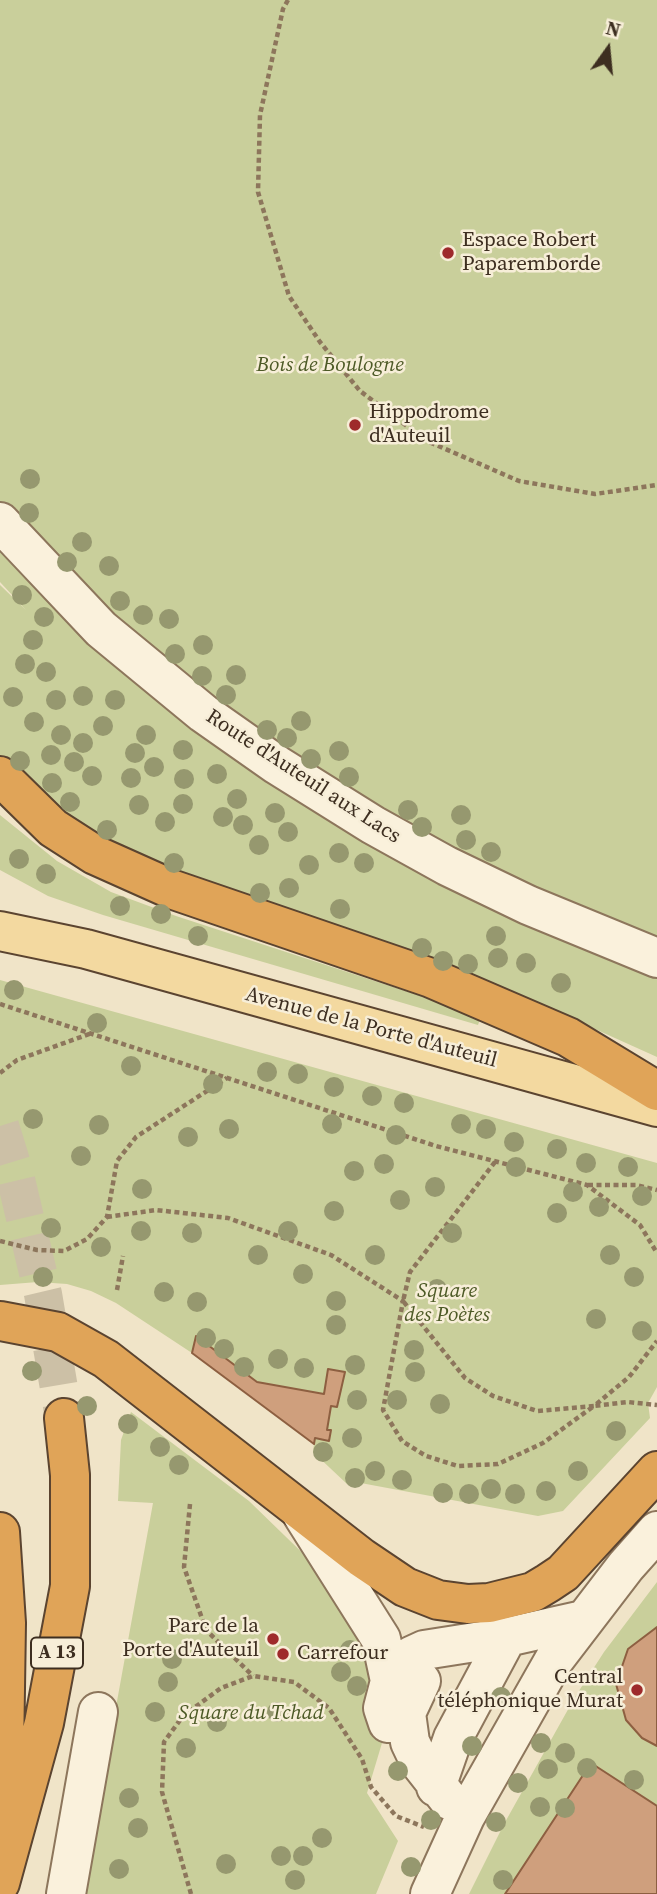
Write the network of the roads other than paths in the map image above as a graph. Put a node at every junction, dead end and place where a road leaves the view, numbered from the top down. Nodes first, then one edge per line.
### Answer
1 (0, 522) edge
2 (0, 776) edge
3 (0, 901) edge
4 (0, 931) edge
5 (86, 949) junction
6 (657, 958) edge
7 (657, 1091) edge
8 (657, 1107) edge
9 (0, 1321) edge
10 (64, 1418) tunnel mouth
11 (657, 1471) edge
12 (297, 1506) junction
13 (657, 1531) edge
14 (0, 1532) edge
15 (583, 1620) junction
16 (508, 1637) junction
17 (406, 1681) junction
18 (98, 1712) dead end
19 (388, 1723) dead end
20 (436, 1787) junction
21 (449, 1824) junction
22 (0, 1884) edge
23 (66, 1894) edge
24 (430, 1894) edge

1 - 6 street, Route d'Auteuil aux Lacs
2 - 7 highway
3 - 5 main road, Avenue de la Porte d'Auteuil
4 - 5 main road, Avenue de la Porte d'Auteuil
5 - 8 main road, Avenue de la Porte d'Auteuil
9 - 12 highway
10 - 22 highway, A 13
11 - 12 highway
12 - 17 street
13 - 15 street
14 - 22 highway
15 - 16 street
15 - 21 street
16 - 17 street
16 - 20 street
17 - 19 street
17 - 20 street
18 - 23 street
20 - 21 street
21 - 24 street

